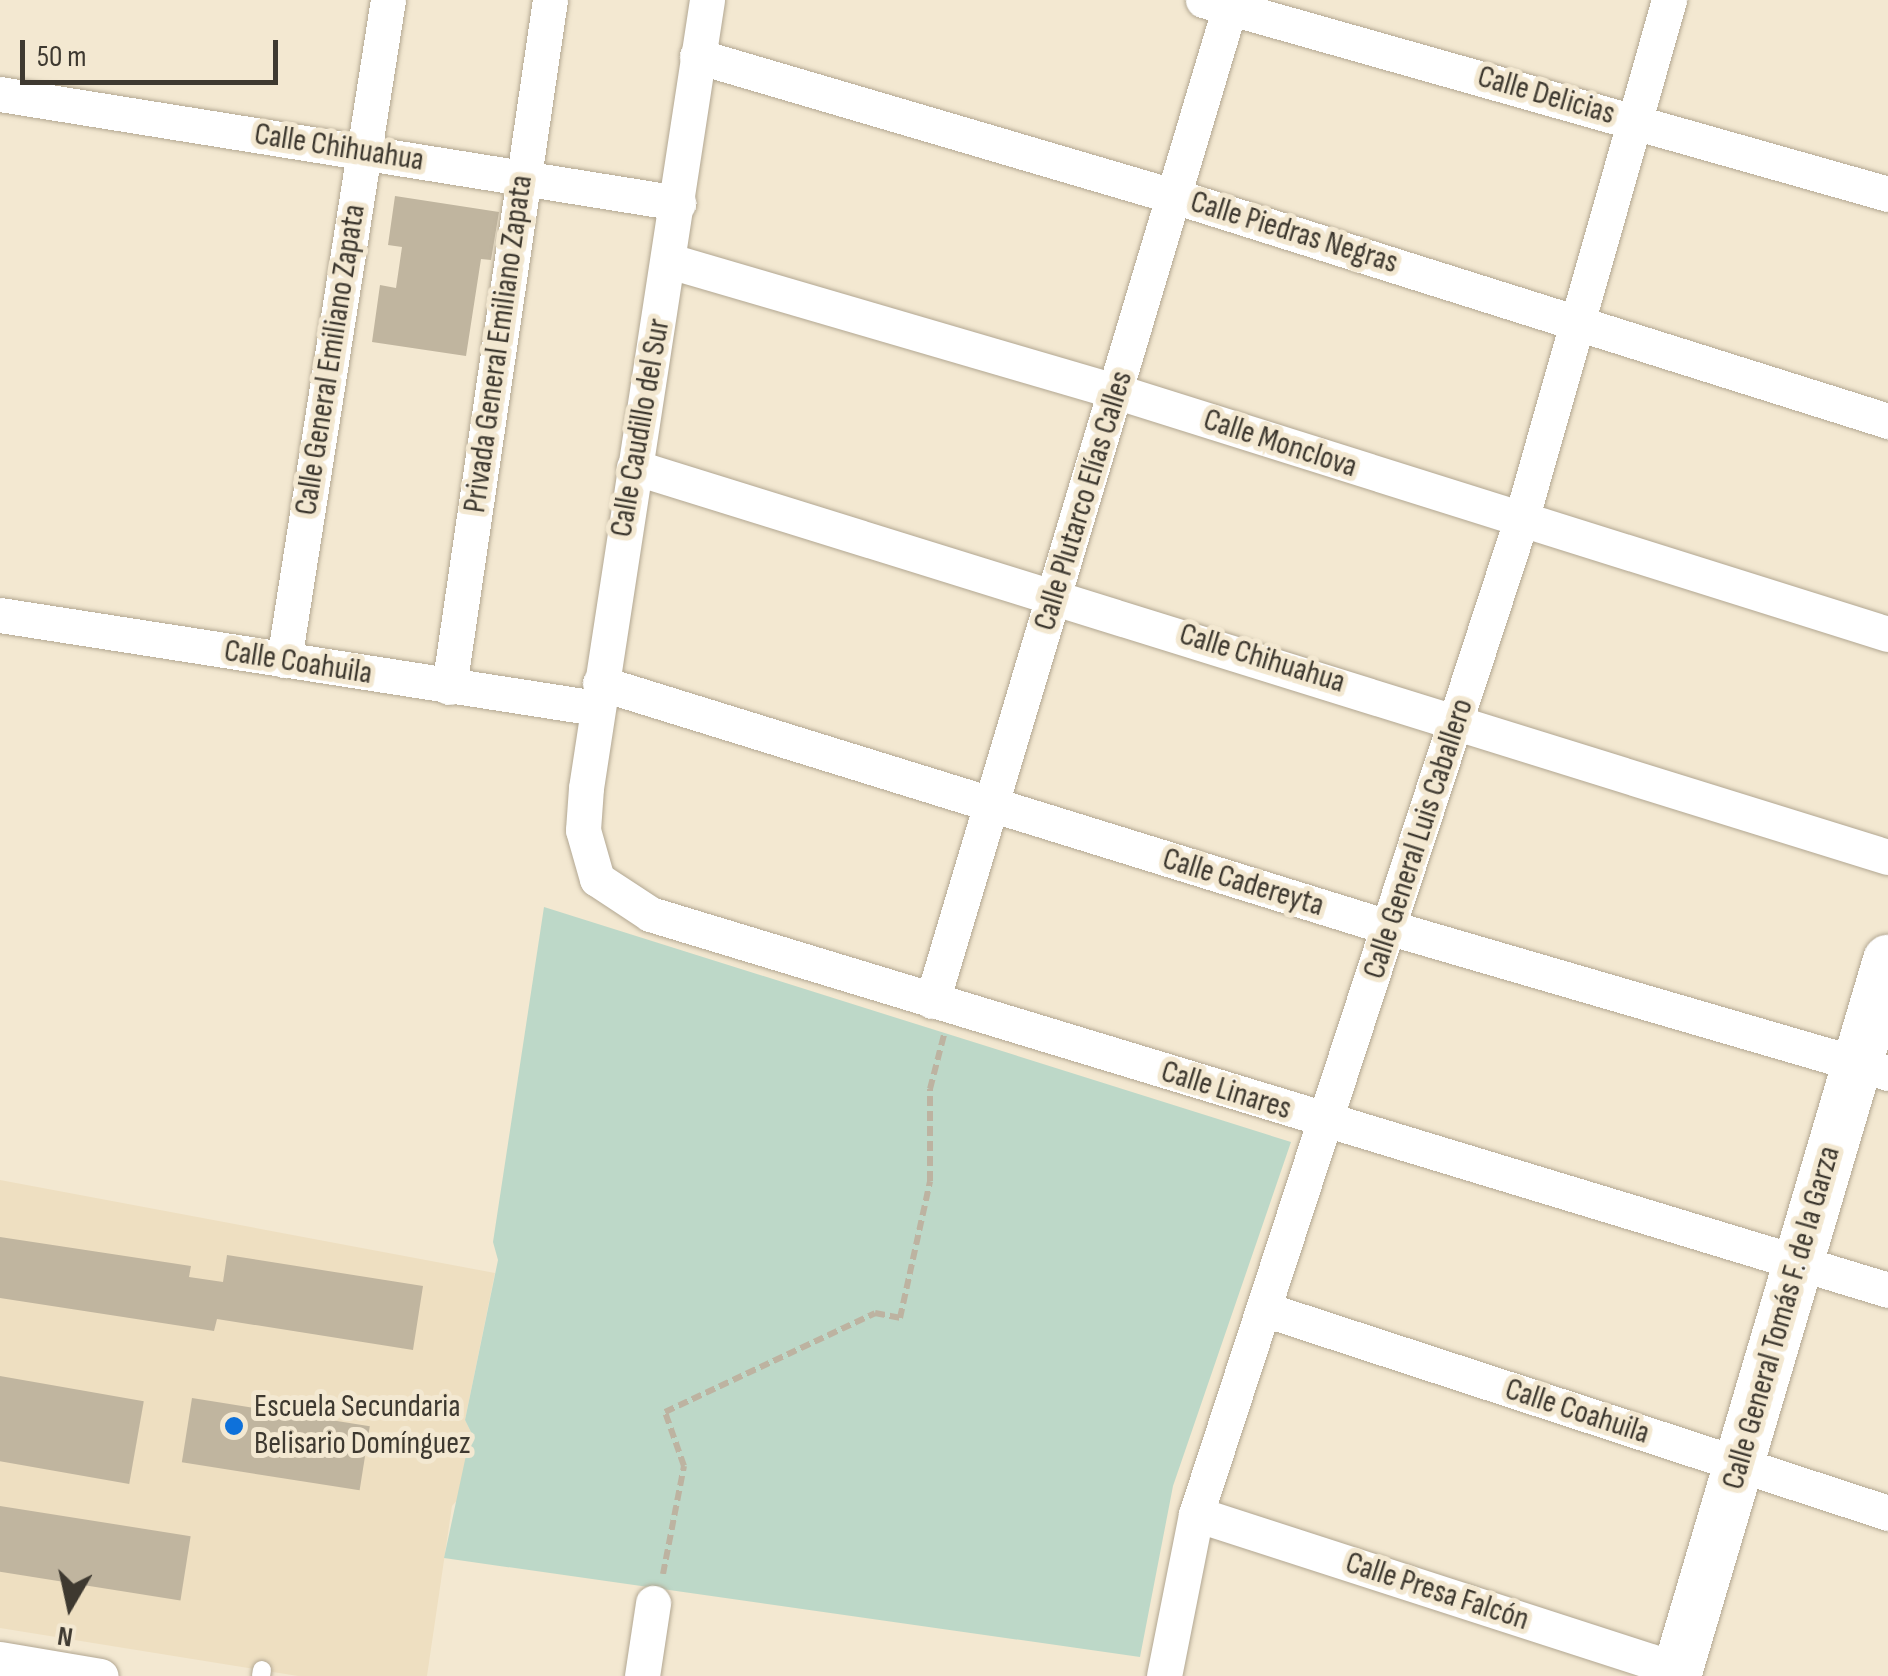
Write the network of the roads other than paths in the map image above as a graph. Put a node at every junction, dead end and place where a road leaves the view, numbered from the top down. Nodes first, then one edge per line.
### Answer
1 (388, 0) edge
2 (550, 0) edge
3 (707, 0) edge
4 (1669, 0) edge
5 (1221, 2) edge
6 (697, 56) junction
7 (0, 94) edge
8 (1634, 121) junction
9 (364, 152) junction
10 (524, 176) junction
11 (1888, 194) edge
12 (1174, 196) junction
13 (678, 202) junction
14 (670, 261) junction
15 (1578, 321) junction
16 (1118, 392) junction
17 (1888, 420) edge
18 (634, 467) junction
19 (1520, 520) junction
20 (1056, 595) junction
21 (0, 615) edge
22 (1888, 634) edge
23 (284, 660) junction
24 (449, 687) junction
25 (598, 695) junction
26 (1457, 718) junction
27 (992, 806) junction
28 (1888, 857) edge
29 (586, 858) joint
30 (1390, 928) junction
31 (1888, 960) edge
32 (941, 1004) junction
33 (1873, 1068) edge
34 (1328, 1123) junction
35 (1799, 1262) junction
36 (1888, 1290) edge
37 (1267, 1310) junction
38 (1739, 1465) junction
39 (1888, 1513) edge
40 (1196, 1514) junction
41 (653, 1603) road end
42 (0, 1658) edge
43 (1677, 1673) edge
44 (101, 1676) edge
45 (642, 1676) edge
46 (1164, 1676) edge

1 - 9 street, Calle General Emiliano Zapata
2 - 10 street, Privada General Emiliano Zapata
3 - 6 street, Calle Caudillo del Sur
4 - 8 street, Calle General Luis Caballero
5 - 8 street, Calle Delicias
5 - 12 street, Calle Plutarco Elías Calles
6 - 12 street, Calle Piedras Negras
6 - 13 street, Calle Caudillo del Sur
7 - 9 street, Calle Chihuahua
8 - 11 street, Calle Delicias
8 - 15 street, Calle General Luis Caballero
9 - 10 street, Calle Chihuahua
9 - 23 street, Calle General Emiliano Zapata
10 - 13 street, Calle Chihuahua
10 - 24 street, Privada General Emiliano Zapata
12 - 15 street, Calle Piedras Negras
12 - 16 street, Calle Plutarco Elías Calles
13 - 14 street, Calle Caudillo del Sur
14 - 16 street, Calle Monclova
14 - 18 street, Calle Caudillo del Sur
15 - 17 street, Calle Piedras Negras
15 - 19 street, Calle General Luis Caballero
16 - 19 street, Calle Monclova
16 - 20 street, Calle Plutarco Elías Calles
18 - 20 street, Calle Chihuahua
18 - 25 street, Calle Caudillo del Sur
19 - 22 street, Calle Monclova
19 - 26 street, Calle General Luis Caballero
20 - 26 street, Calle Chihuahua
20 - 27 street, Calle Plutarco Elías Calles
21 - 23 street, Calle Coahuila
23 - 24 street, Calle Coahuila
24 - 25 street, Calle Coahuila
25 - 27 street, Calle Cadereyta
25 - 29 street, Calle Caudillo del Sur
26 - 28 street, Calle Chihuahua
26 - 30 street, Calle General Luis Caballero
27 - 30 street, Calle Cadereyta
27 - 32 street, Calle Plutarco Elías Calles
29 - 32 street, Calle Linares
30 - 33 street, Calle Cadereyta
30 - 34 street, Calle General Luis Caballero
31 - 33 street, Calle General Tomás F. de la Garza
32 - 34 street, Calle Linares
33 - 35 street, Calle General Tomás F. de la Garza
34 - 35 street, Calle Linares
34 - 37 street, Calle General Luis Caballero
35 - 36 street, Calle Linares
35 - 38 street, Calle General Tomás F. de la Garza
37 - 38 street, Calle Coahuila
37 - 40 street, Calle General Luis Caballero
38 - 39 street, Calle Coahuila
38 - 43 street, Calle General Tomás F. de la Garza
40 - 43 street, Calle Presa Falcón
40 - 46 street, Calle General Luis Caballero
41 - 45 street
42 - 44 street

